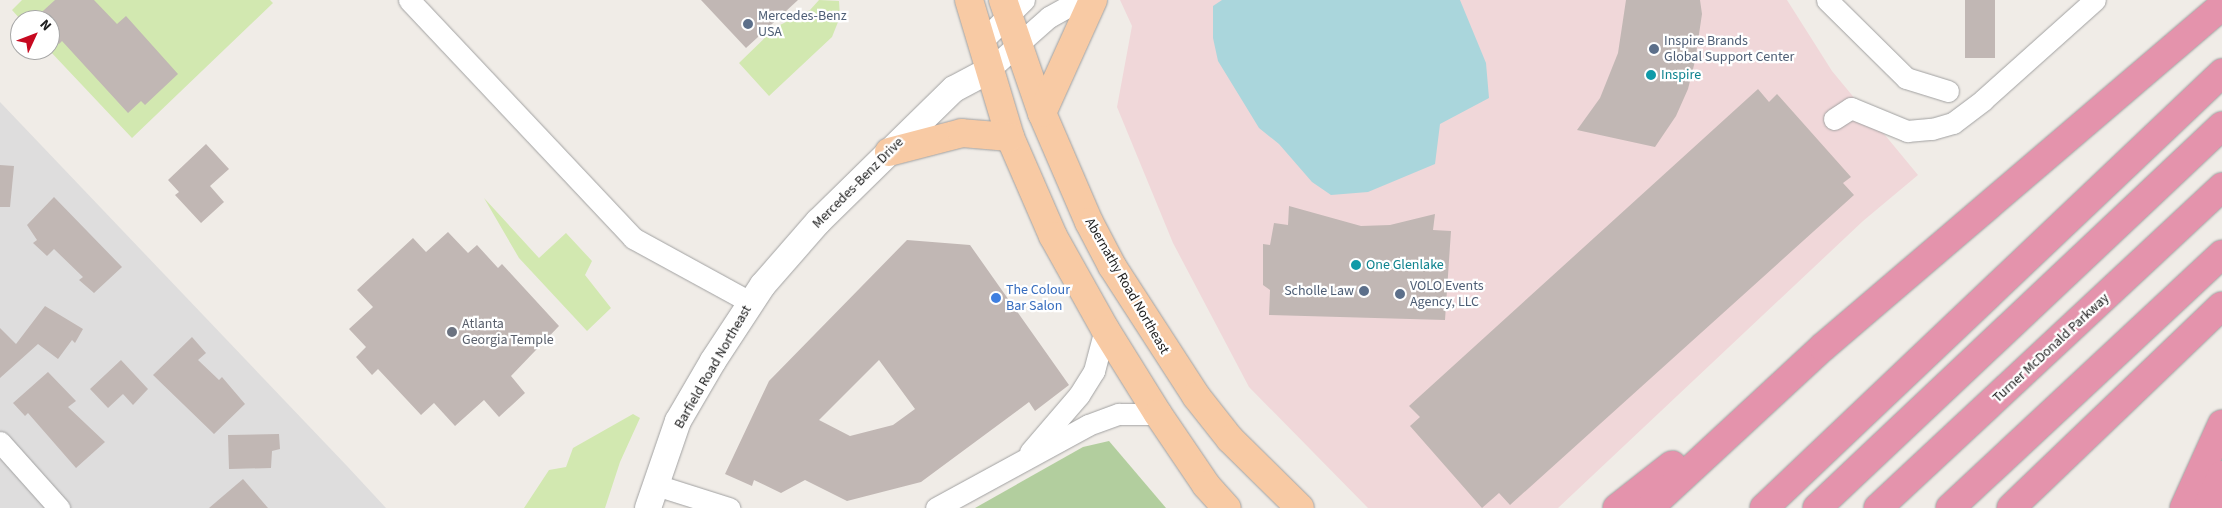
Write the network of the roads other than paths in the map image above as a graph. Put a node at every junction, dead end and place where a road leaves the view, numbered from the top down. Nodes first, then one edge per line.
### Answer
1 (409, 0) edge
2 (969, 0) edge
3 (1080, 0) edge
4 (1093, 0) edge
5 (1827, 0) edge
6 (2094, 0) edge
7 (1011, 4) edge
8 (2222, 6) edge
9 (981, 42) junction
10 (1016, 44) junction
11 (989, 70) junction
12 (2222, 73) edge
13 (958, 85) junction
14 (1948, 91) dead end
15 (1042, 113) junction
16 (1834, 119) dead end
17 (2222, 126) edge
18 (1010, 137) junction
19 (889, 152) junction
20 (2222, 187) edge
21 (2222, 254) edge
22 (757, 293) junction
23 (2222, 306) edge
24 (1104, 329) junction
25 (1823, 347) junction
26 (1158, 414) junction
27 (2222, 424) edge
28 (0, 442) edge
29 (1020, 463) junction
30 (2222, 475) edge
31 (652, 496) edge
32 (59, 508) edge
33 (729, 508) edge
34 (936, 508) edge
35 (1227, 508) edge
36 (1300, 508) edge
37 (1617, 508) edge
38 (1650, 508) edge
39 (1764, 508) edge
40 (1817, 508) edge
41 (1878, 508) edge
42 (1950, 508) edge
43 (2011, 508) edge
44 (2184, 508) edge
45 (2207, 508) edge

1 - 22 street
2 - 9 main road
3 - 10 street
4 - 15 main road
5 - 14 street
6 - 16 street
7 - 9 street
7 - 10 main road, Abernathy Road Northeast
8 - 25 highway
9 - 11 main road
9 - 13 street, Mercedes-Benz Drive
10 - 11 street
10 - 15 main road, Abernathy Road Northeast
11 - 13 street, Mercedes-Benz Drive
11 - 18 main road
12 - 39 highway
13 - 19 street, Mercedes-Benz Drive
15 - 36 main road, Abernathy Road Northeast
17 - 40 highway
18 - 19 main road
18 - 24 main road
19 - 22 street, Mercedes-Benz Drive
20 - 41 highway, Turner McDonald Parkway
21 - 42 highway
22 - 31 street, Barfield Road Northeast
23 - 43 highway
24 - 26 main road
24 - 29 street
25 - 37 highway
25 - 38 highway
26 - 29 street
26 - 35 main road
27 - 44 highway
28 - 32 street
29 - 34 street
30 - 45 highway
31 - 33 street

